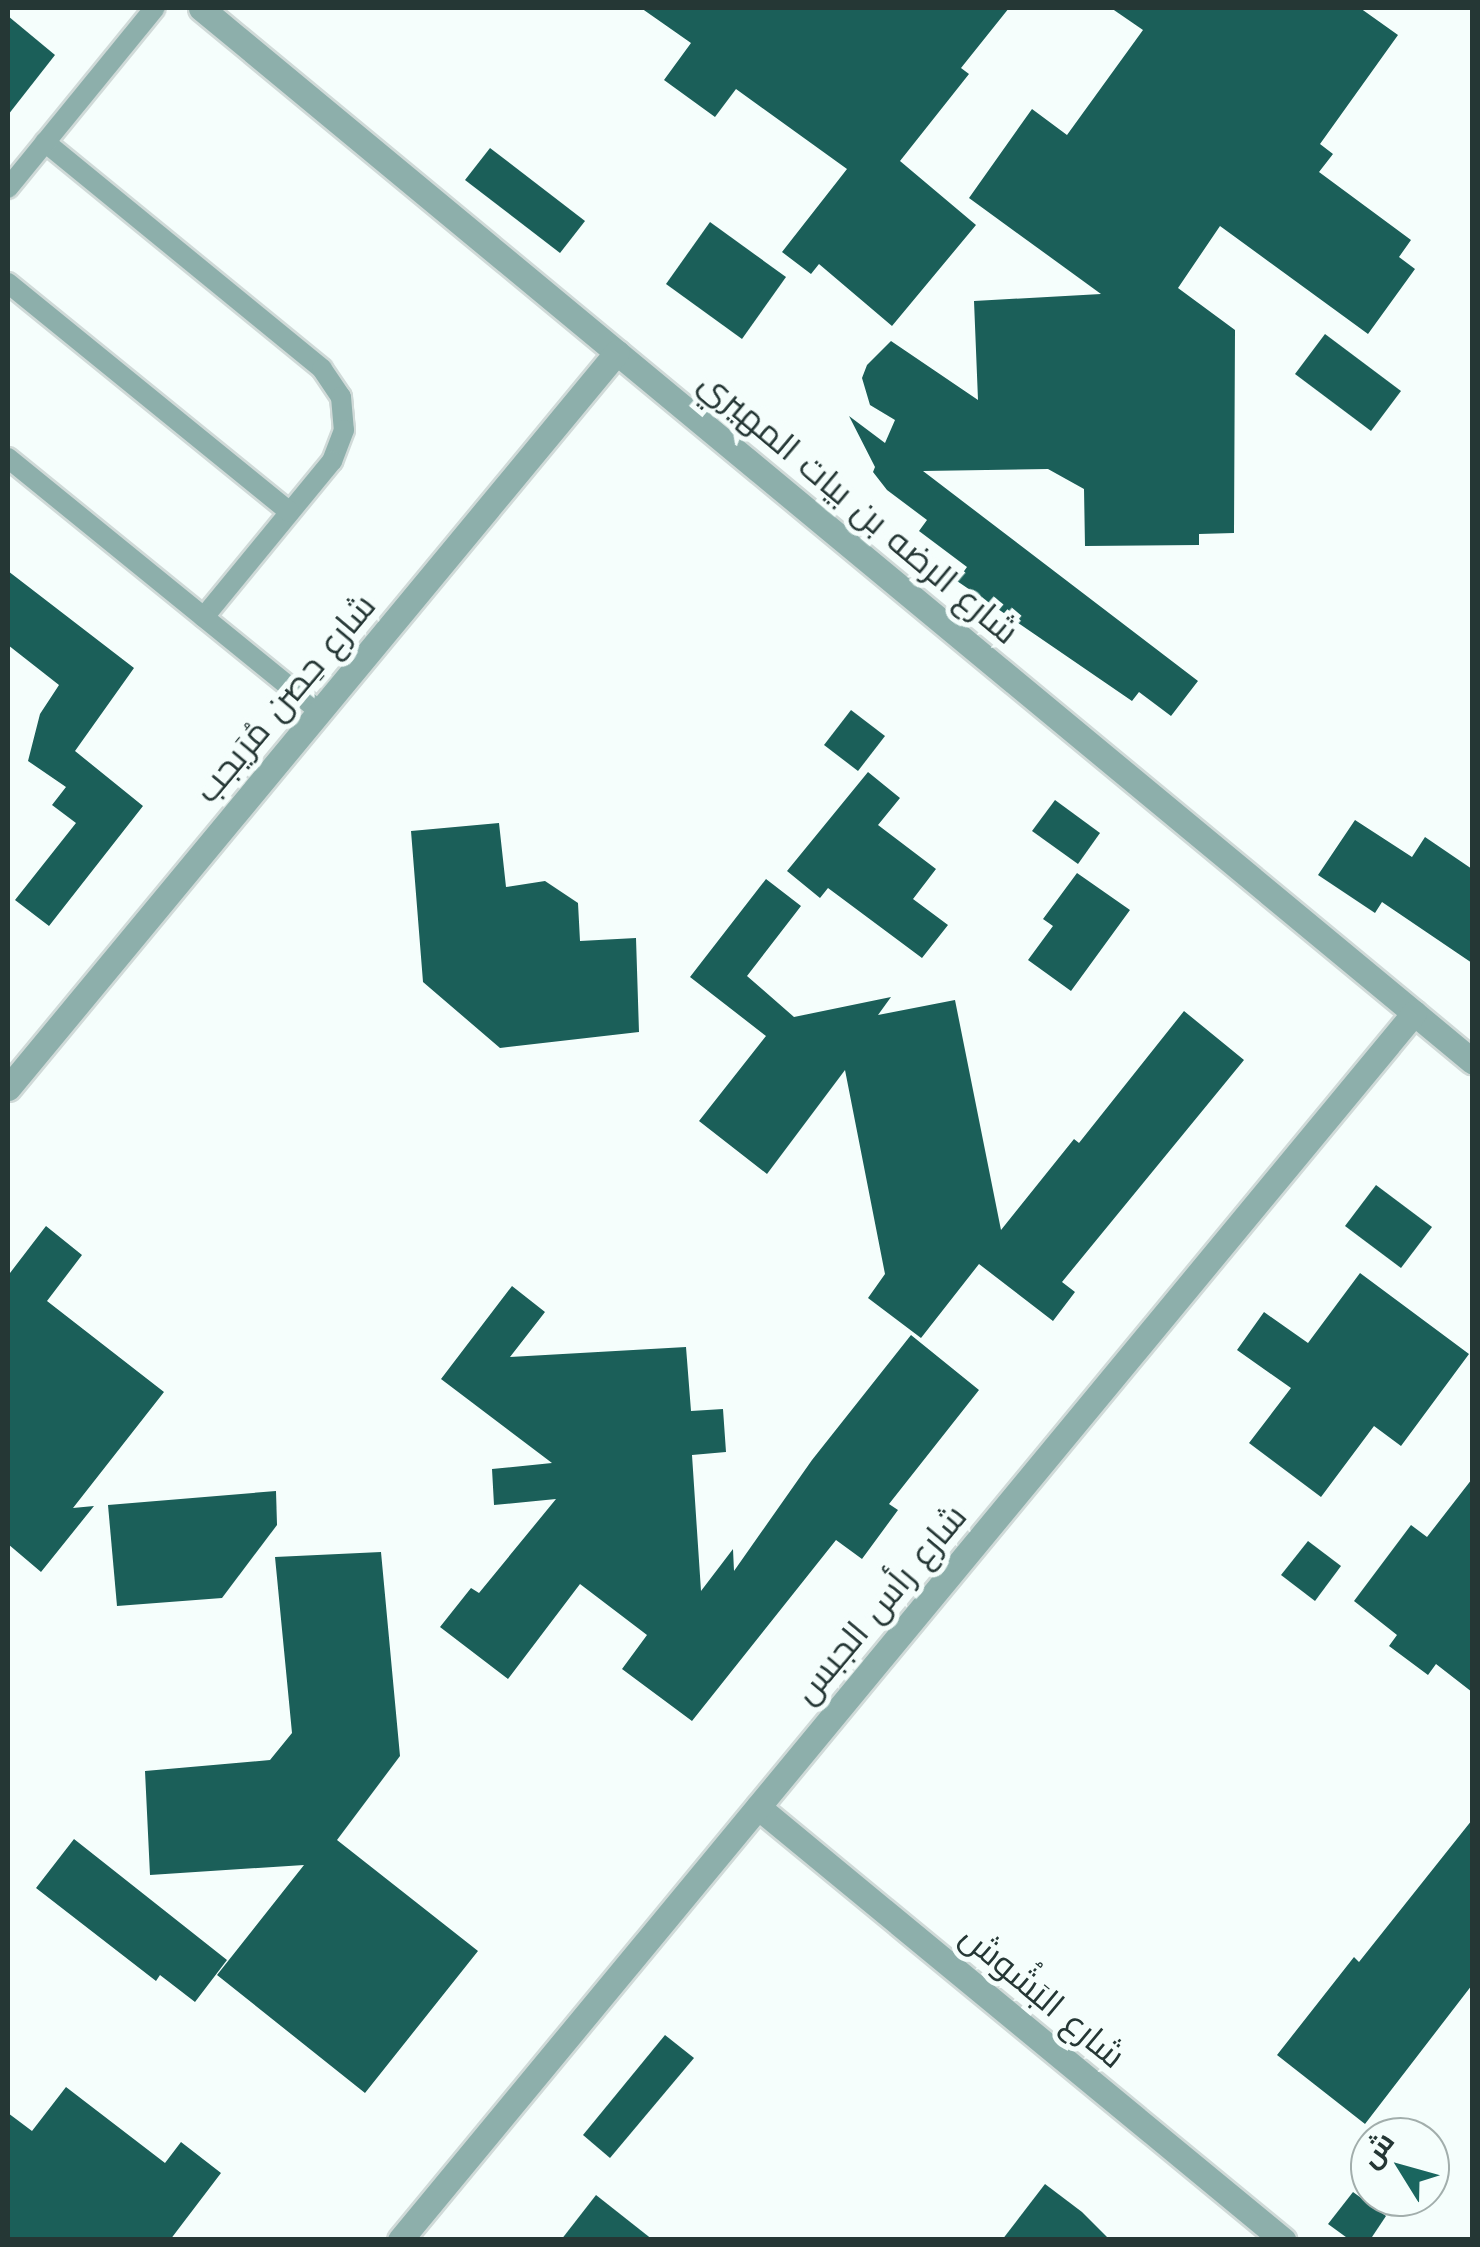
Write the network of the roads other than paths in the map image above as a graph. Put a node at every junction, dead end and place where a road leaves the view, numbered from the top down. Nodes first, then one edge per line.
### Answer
1 (155, 8) edge
2 (200, 8) edge
3 (45, 142) junction
4 (8, 188) edge
5 (8, 284) edge
6 (617, 352) junction
7 (8, 458) edge
8 (290, 512) junction
9 (204, 618) junction
10 (319, 711) junction
11 (1414, 1012) junction
12 (1472, 1061) edge
13 (8, 1088) edge
14 (758, 1806) junction
15 (400, 2240) edge
16 (1283, 2240) edge

1 - 3 lane
2 - 6 street, شارع الرضه بن بيات المهيري
3 - 4 lane
3 - 8 lane
5 - 8 lane
6 - 10 street, شارع حِصن مُرَيجب
6 - 11 street, شارع الرضه بن بيات المهيري
7 - 9 lane
8 - 9 lane
9 - 10 lane
10 - 13 street, شارع حِصن مُرَيجب
11 - 12 street, شارع الرضه بن بيات المهيري
11 - 14 street, شارع رأس الجبس
14 - 15 street, شارع رأس الجبس
14 - 16 street, شارع البَشُوش

